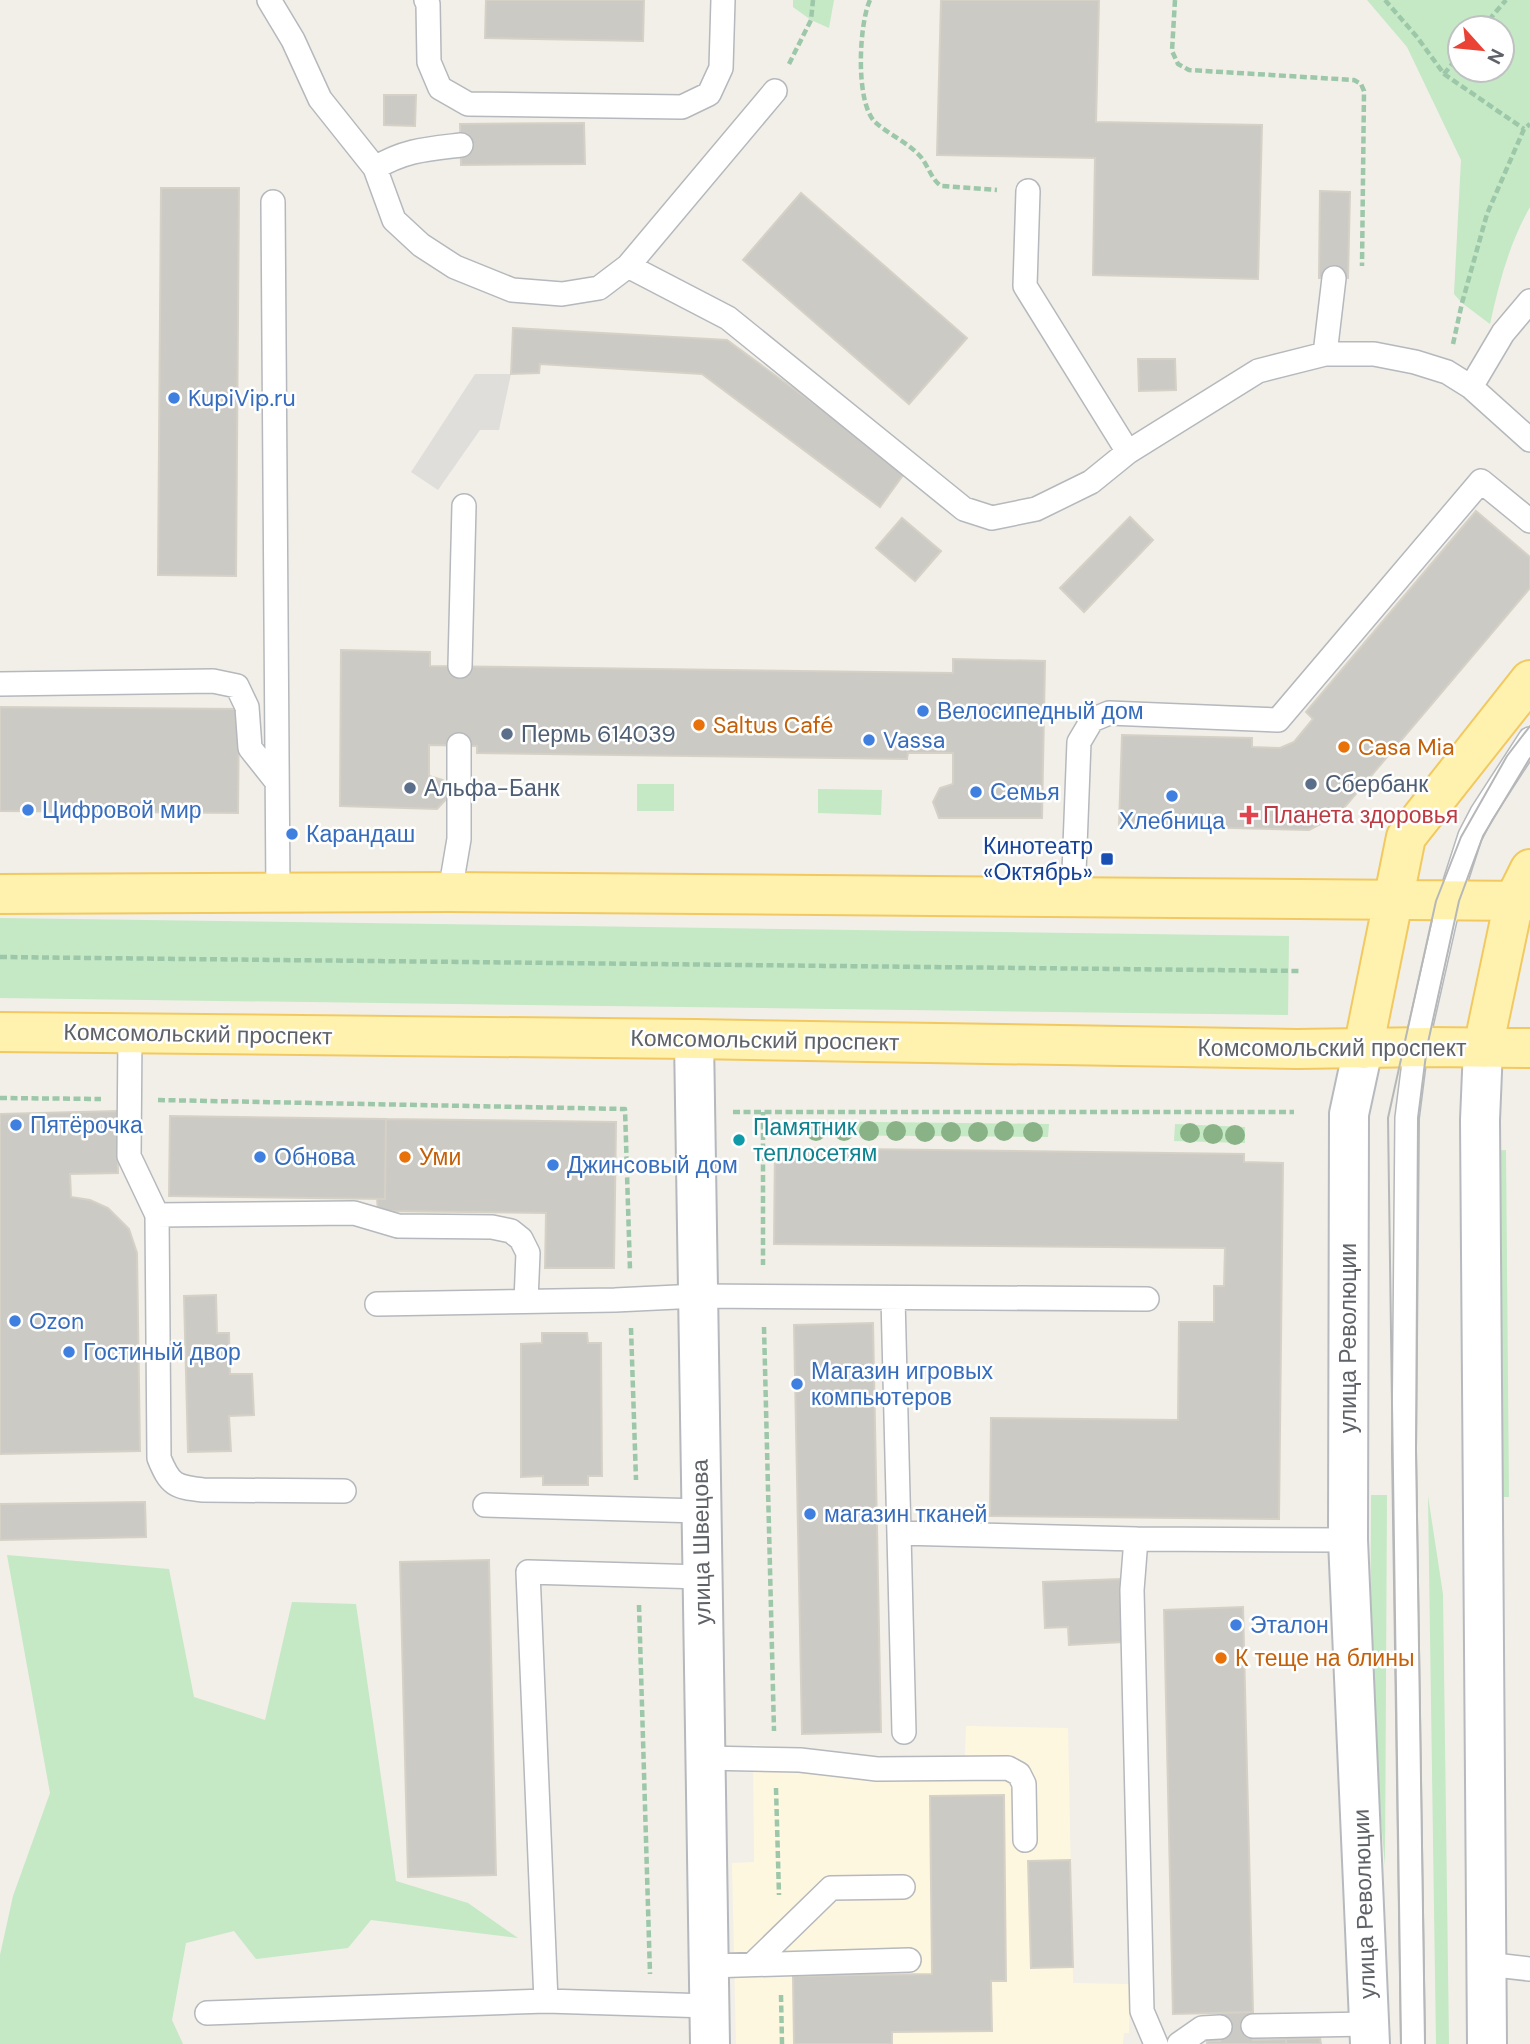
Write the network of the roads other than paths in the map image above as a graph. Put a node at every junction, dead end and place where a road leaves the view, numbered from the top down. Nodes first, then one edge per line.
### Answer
1 (269, 0) edge
2 (426, 0) edge
3 (723, 0) edge
4 (775, 91) road end
5 (461, 145) dead end
6 (375, 169) junction
7 (1028, 191) road end
8 (273, 202) dead end
9 (628, 266) junction
10 (1332, 289) road end
11 (1530, 301) edge
12 (1325, 354) junction
13 (1471, 387) junction
14 (1530, 440) edge
15 (1128, 452) junction
16 (464, 506) dead end
17 (1530, 521) edge
18 (460, 666) dead end
19 (1530, 680) edge
20 (0, 684) edge
21 (1530, 739) edge
22 (459, 745) dead end
23 (277, 782) junction
24 (1525, 890) edge
25 (450, 892) junction
26 (278, 893) junction
27 (0, 894) edge
28 (1073, 898) junction
29 (1394, 901) junction
30 (1448, 901) junction
31 (0, 1032) edge
32 (130, 1033) junction
33 (694, 1039) junction
34 (1416, 1047) junction
35 (1483, 1048) junction
36 (1530, 1048) edge
37 (1363, 1049) junction
38 (158, 1215) junction
39 (698, 1296) junction
40 (893, 1298) junction
41 (1147, 1300) dead end
42 (526, 1301) junction
43 (377, 1304) dead end
44 (344, 1491) dead end
45 (485, 1505) dead end
46 (701, 1511) junction
47 (899, 1533) junction
48 (1136, 1539) junction
49 (1348, 1540) junction
50 (702, 1577) junction
51 (904, 1732) dead end
52 (705, 1758) junction
53 (1025, 1840) dead end
54 (903, 1887) dead end
55 (909, 1960) dead end
56 (753, 1964) junction
57 (1486, 1964) junction
58 (709, 1966) junction
59 (1530, 1969) edge
60 (546, 2001) junction
61 (709, 2006) junction
62 (208, 2012) dead end
63 (1253, 2026) dead end
64 (1220, 2027) dead end
65 (1369, 2034) edge
66 (709, 2044) edge
67 (1156, 2044) edge
68 (1179, 2044) edge
69 (1413, 2044) edge
70 (1486, 2044) edge

1 - 6 lane
2 - 3 lane
4 - 9 lane
5 - 6 lane
6 - 9 lane
7 - 15 lane
8 - 23 lane
9 - 15 lane
10 - 12 lane
11 - 13 lane
12 - 13 lane
12 - 15 lane
13 - 14 lane
16 - 18 lane
17 - 28 lane
19 - 29 main road, улица Революции
20 - 23 lane
21 - 30 lane
22 - 25 lane
23 - 26 lane
24 - 30 main road
24 - 35 main road
25 - 26 main road
25 - 28 main road
26 - 27 main road
28 - 29 main road
29 - 30 main road
29 - 37 main road, улица Революции
30 - 34 lane
31 - 32 main road, Комсомольский проспект
32 - 33 main road, Комсомольский проспект
32 - 38 lane
33 - 37 main road, Комсомольский проспект
33 - 39 main road, улица Швецова
34 - 35 main road, Комсомольский проспект
34 - 37 main road, Комсомольский проспект
34 - 69 lane
35 - 36 main road, Комсомольский проспект
35 - 57 main road
37 - 49 main road, улица Революции
38 - 42 lane
38 - 44 lane
39 - 40 lane
39 - 42 lane
39 - 46 main road, улица Швецова
40 - 41 lane
40 - 47 lane
42 - 43 lane
45 - 46 lane
46 - 50 main road, улица Швецова
47 - 48 lane
47 - 51 lane
48 - 49 lane
48 - 67 lane
49 - 65 main road, улица Революции
50 - 52 main road, улица Швецова
50 - 60 lane
52 - 53 lane
52 - 58 main road, улица Швецова
54 - 56 lane
55 - 56 lane
56 - 58 lane
57 - 59 lane
57 - 70 main road
58 - 61 main road, улица Швецова
60 - 61 lane
60 - 62 lane
61 - 66 main road, улица Швецова
63 - 65 lane
64 - 68 lane

